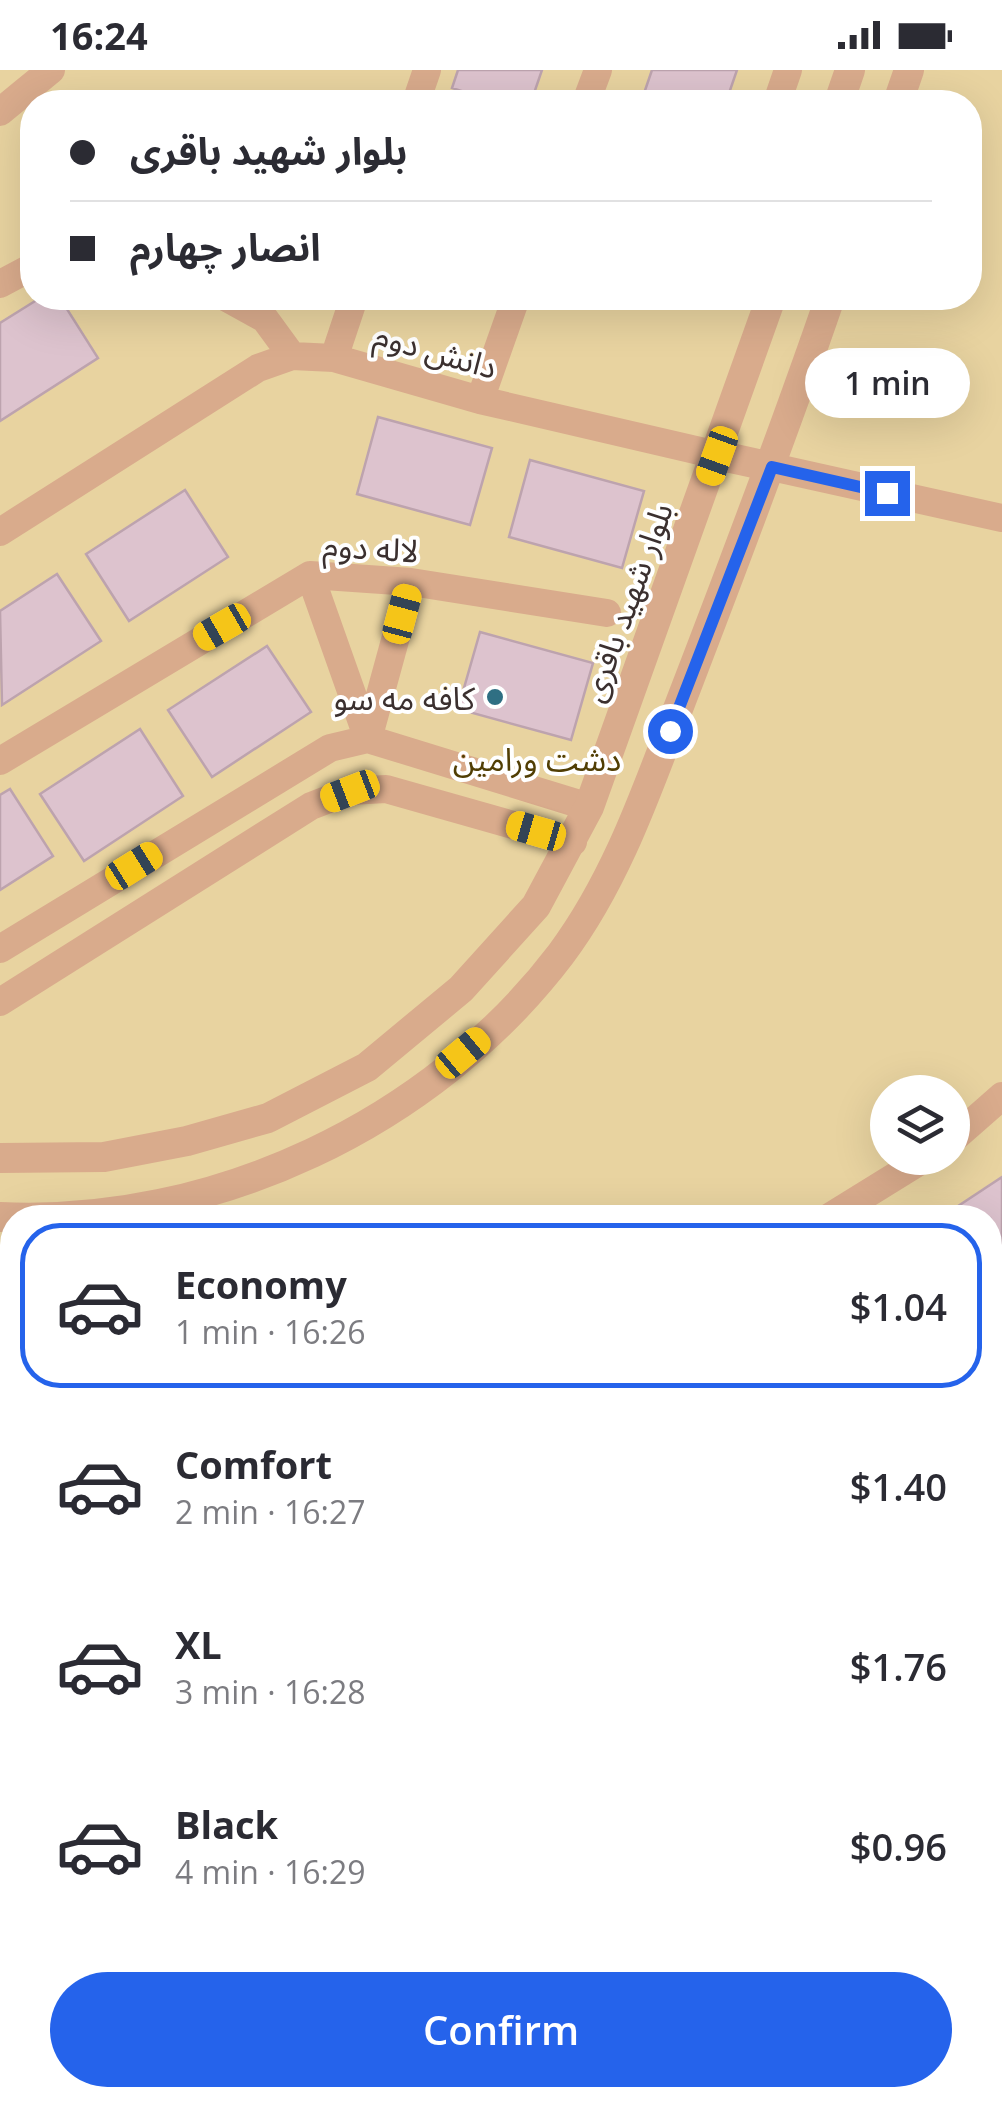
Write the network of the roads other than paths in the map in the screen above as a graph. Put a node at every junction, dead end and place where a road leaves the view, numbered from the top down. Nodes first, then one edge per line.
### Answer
1 (51, 70) edge
2 (27, 90) edge
3 (20, 96) edge
4 (0, 112) edge
5 (249, 310) edge
6 (350, 310) edge
7 (512, 310) edge
8 (768, 310) edge
9 (826, 310) edge
10 (292, 356) junction
11 (334, 358) junction
12 (480, 400) junction
13 (717, 456) junction
14 (772, 467) junction
15 (1002, 518) edge
16 (0, 532) edge
17 (310, 575) junction
18 (410, 582) junction
19 (607, 613) dead end
20 (368, 739) junction
21 (0, 761) edge
22 (589, 807) junction
23 (573, 842) junction
24 (0, 949) edge
25 (0, 1002) edge
26 (1002, 1096) edge
27 (970, 1124) edge
28 (0, 1158) edge
29 (898, 1175) edge
30 (197, 1205) edge
31 (849, 1205) edge

1 - 2 street
3 - 4 street
5 - 10 street
6 - 11 street
7 - 12 street
8 - 13 street, بلوار شهید باقری
9 - 14 street
10 - 11 street, دانش دوم
10 - 16 street, دانش دوم
11 - 12 street, دانش دوم
12 - 13 street, دانش دوم
13 - 14 street
13 - 22 street, بلوار شهید باقری
14 - 15 street
14 - 30 street
17 - 18 street, لاله دوم
17 - 20 street
17 - 21 street, لاله دوم
18 - 19 street, لاله دوم
18 - 20 street
20 - 22 street
20 - 24 street
22 - 23 street, بلوار شهید باقری
23 - 25 street
23 - 28 street, بلوار شهید باقری
26 - 27 street
29 - 31 street

